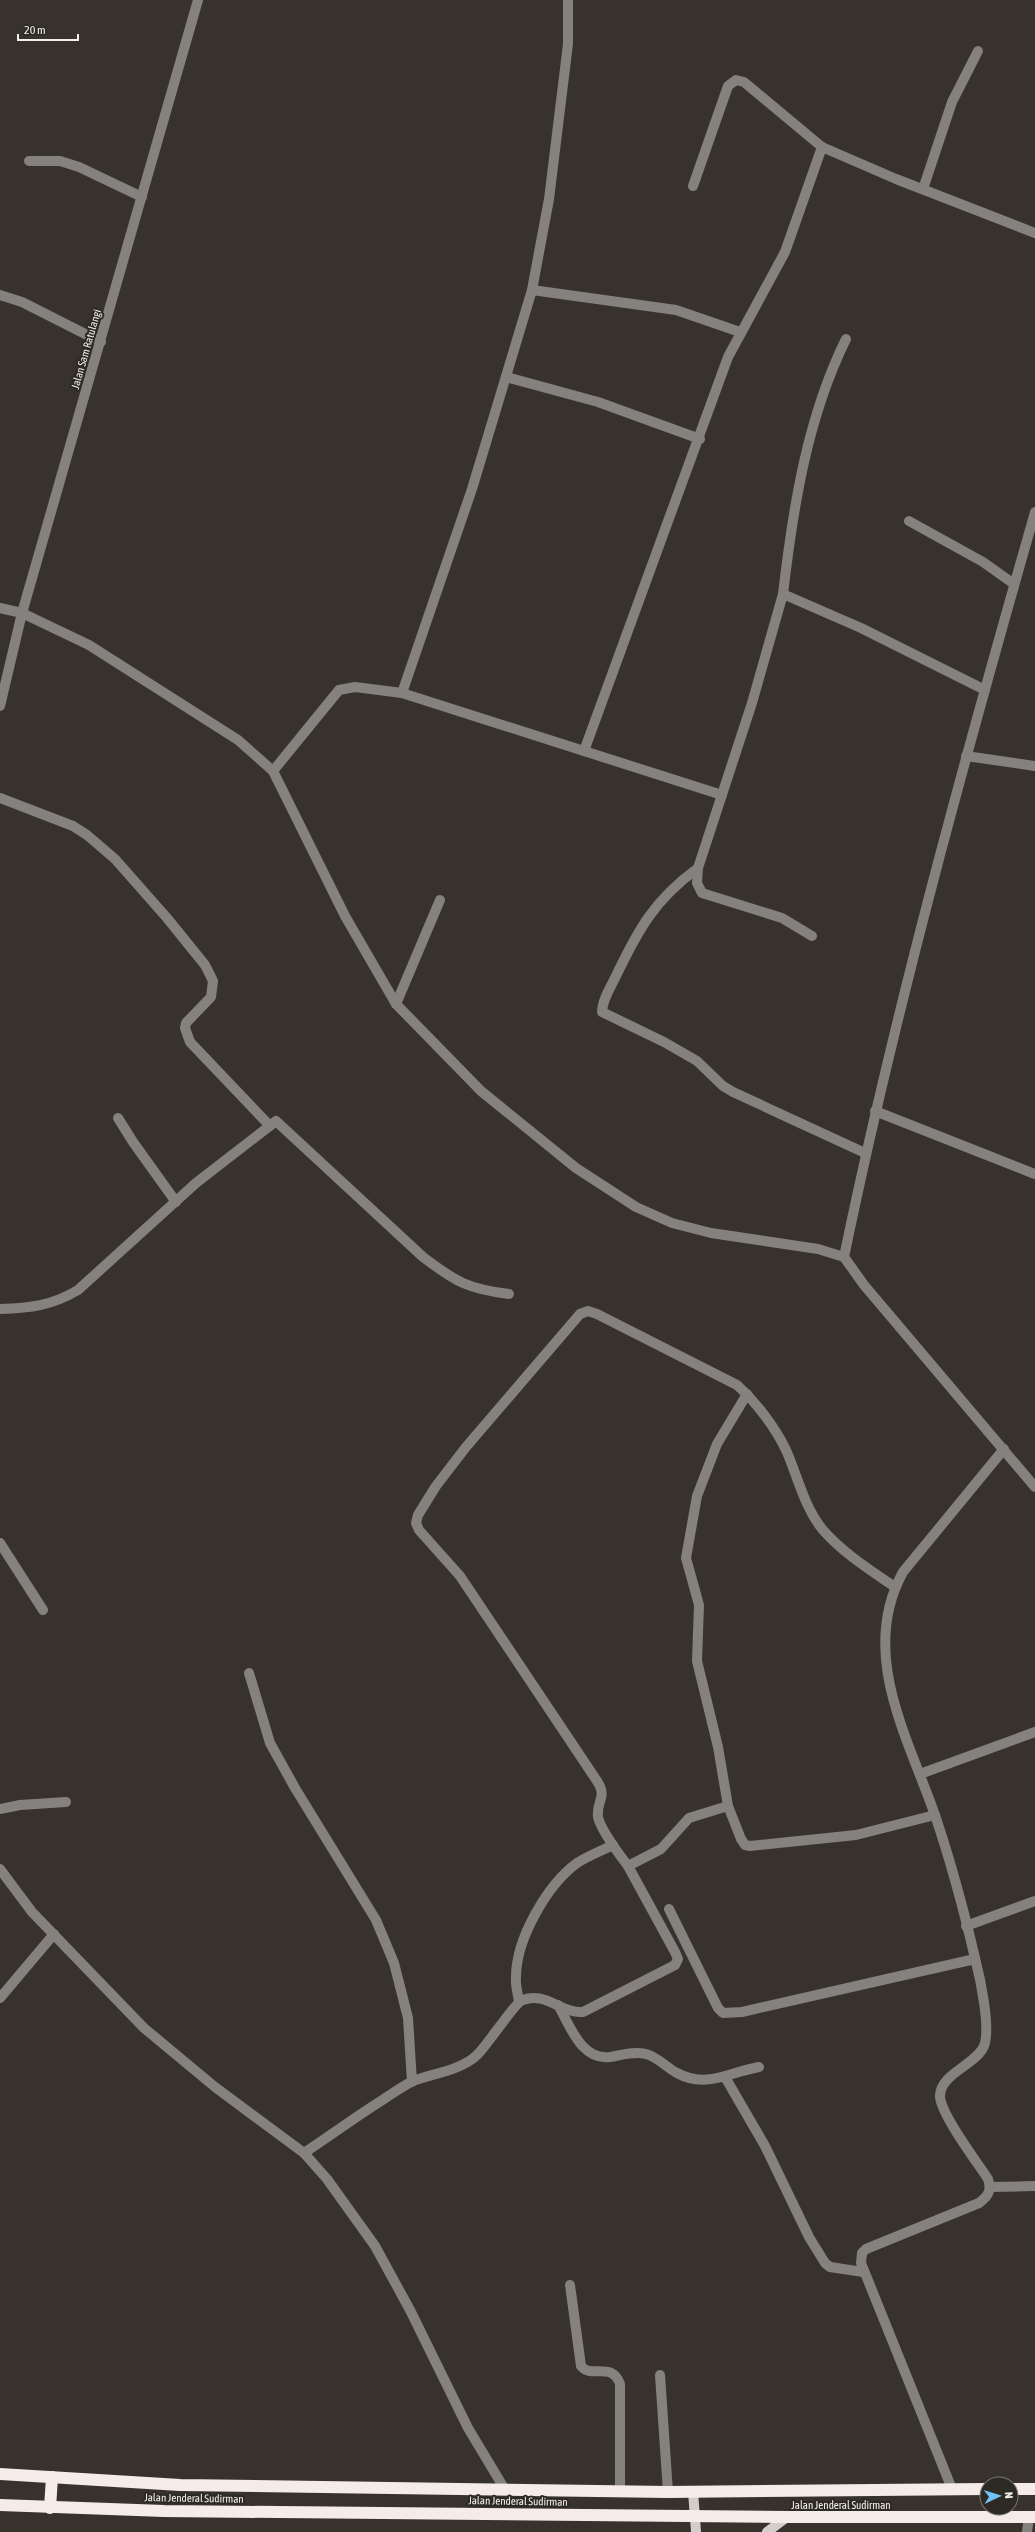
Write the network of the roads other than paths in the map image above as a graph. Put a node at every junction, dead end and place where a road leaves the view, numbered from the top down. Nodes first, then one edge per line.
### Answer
1 (198, 0) edge
2 (568, 0) edge
3 (978, 51) dead end
4 (822, 146) junction
5 (29, 161) dead end
6 (693, 186) dead end
7 (923, 189) junction
8 (142, 198) junction
9 (1035, 233) edge
10 (532, 290) junction
11 (0, 295) edge
12 (740, 332) junction
13 (846, 339) dead end
14 (101, 342) junction
15 (506, 377) junction
16 (700, 438) junction
17 (1035, 512) edge
18 (909, 521) dead end
19 (1014, 584) junction
20 (783, 594) junction
21 (0, 608) edge
22 (22, 613) junction
23 (985, 690) junction
24 (402, 693) junction
25 (0, 706) edge
26 (584, 751) junction
27 (966, 756) junction
28 (1035, 766) edge
29 (273, 771) junction
30 (722, 795) junction
31 (0, 798) edge
32 (698, 868) junction
33 (440, 900) dead end
34 (812, 936) dead end
35 (396, 1004) junction
36 (875, 1111) junction
37 (118, 1118) dead end
38 (270, 1126) junction
39 (865, 1153) junction
40 (1035, 1174) edge
41 (176, 1202) junction
42 (844, 1257) junction
43 (509, 1294) dead end
44 (0, 1309) edge
45 (747, 1394) junction
46 (1004, 1449) junction
47 (1035, 1487) edge
48 (0, 1543) edge
49 (895, 1587) junction
50 (43, 1610) dead end
51 (249, 1673) dead end
52 (1035, 1732) edge
53 (920, 1774) junction
54 (66, 1802) dead end
55 (728, 1806) junction
56 (0, 1809) edge
57 (935, 1815) junction
58 (613, 1845) junction
59 (628, 1866) junction
60 (0, 1869) edge
61 (1035, 1901) edge
62 (669, 1909) dead end
63 (966, 1926) junction
64 (54, 1934) junction
65 (691, 1954) junction
66 (678, 1959) junction
67 (975, 1959) junction
68 (0, 1998) edge
69 (518, 2002) junction
70 (558, 2005) junction
71 (755, 2068) dead end
72 (728, 2076) junction
73 (412, 2082) junction
74 (304, 2153) junction
75 (1035, 2186) edge
76 (990, 2187) junction
77 (860, 2272) junction
78 (570, 2284) dead end
79 (660, 2375) dead end
80 (0, 2474) edge
81 (52, 2478) junction
82 (504, 2488) junction
83 (1019, 2488) edge
84 (1035, 2488) edge
85 (952, 2489) junction
86 (979, 2489) edge
87 (620, 2491) junction
88 (693, 2491) junction
89 (668, 2492) junction
90 (0, 2505) edge
91 (50, 2508) junction
92 (695, 2515) junction
93 (787, 2517) junction
94 (1032, 2517) edge
95 (696, 2532) edge
96 (766, 2532) edge
97 (1027, 2532) edge

1 - 8 street, Jalan Sam Ratulangi
2 - 10 street
3 - 7 street
4 - 6 street
4 - 7 street
4 - 12 street
5 - 8 street
7 - 9 street
8 - 14 street, Jalan Sam Ratulangi
10 - 12 street
10 - 15 street
11 - 14 street
12 - 16 street
13 - 20 street
14 - 22 street, Jalan Sam Ratulangi
15 - 16 street
15 - 24 street
16 - 26 street
17 - 19 street
18 - 19 street
19 - 23 street
20 - 23 street
20 - 30 street
21 - 22 street
22 - 25 street, Jalan Sam Ratulangi
22 - 29 street
23 - 27 street
24 - 26 street
24 - 29 street
26 - 30 street
27 - 28 street
27 - 36 street
29 - 35 street
30 - 32 street
31 - 38 street
32 - 34 street
32 - 39 street
33 - 35 street
35 - 42 street
36 - 39 street
36 - 40 street
37 - 41 street
38 - 41 street
38 - 43 street
39 - 42 street
41 - 44 street
42 - 46 street
45 - 49 street
45 - 55 street
45 - 58 street
46 - 47 street
46 - 49 street
48 - 50 street
49 - 53 street
51 - 73 street
52 - 53 street
53 - 57 street
54 - 56 street
55 - 57 street
55 - 59 street
57 - 63 street
58 - 59 street
58 - 69 street
59 - 66 street
60 - 64 street
61 - 63 street
62 - 65 street
63 - 67 street
64 - 68 street
64 - 74 street
65 - 66 street
65 - 67 street
66 - 70 street
67 - 76 street
69 - 70 street
69 - 73 street
70 - 72 street
71 - 72 street
72 - 77 street
73 - 74 street
74 - 82 street
75 - 76 street
76 - 77 street
77 - 85 street
78 - 87 street
79 - 89 street
80 - 81 highway, Jalan Jenderal Sudirman
81 - 82 highway, Jalan Jenderal Sudirman
81 - 91 highway
82 - 87 highway, Jalan Jenderal Sudirman
83 - 84 highway
85 - 86 highway, Jalan Jenderal Sudirman
85 - 88 highway, Jalan Jenderal Sudirman
87 - 89 highway, Jalan Jenderal Sudirman
88 - 89 highway, Jalan Jenderal Sudirman
88 - 92 main road
90 - 91 highway, Jalan Jenderal Sudirman
91 - 92 highway, Jalan Jenderal Sudirman
92 - 93 highway, Jalan Jenderal Sudirman
92 - 95 main road
93 - 94 highway, Jalan Jenderal Sudirman
93 - 96 main road
94 - 97 street

